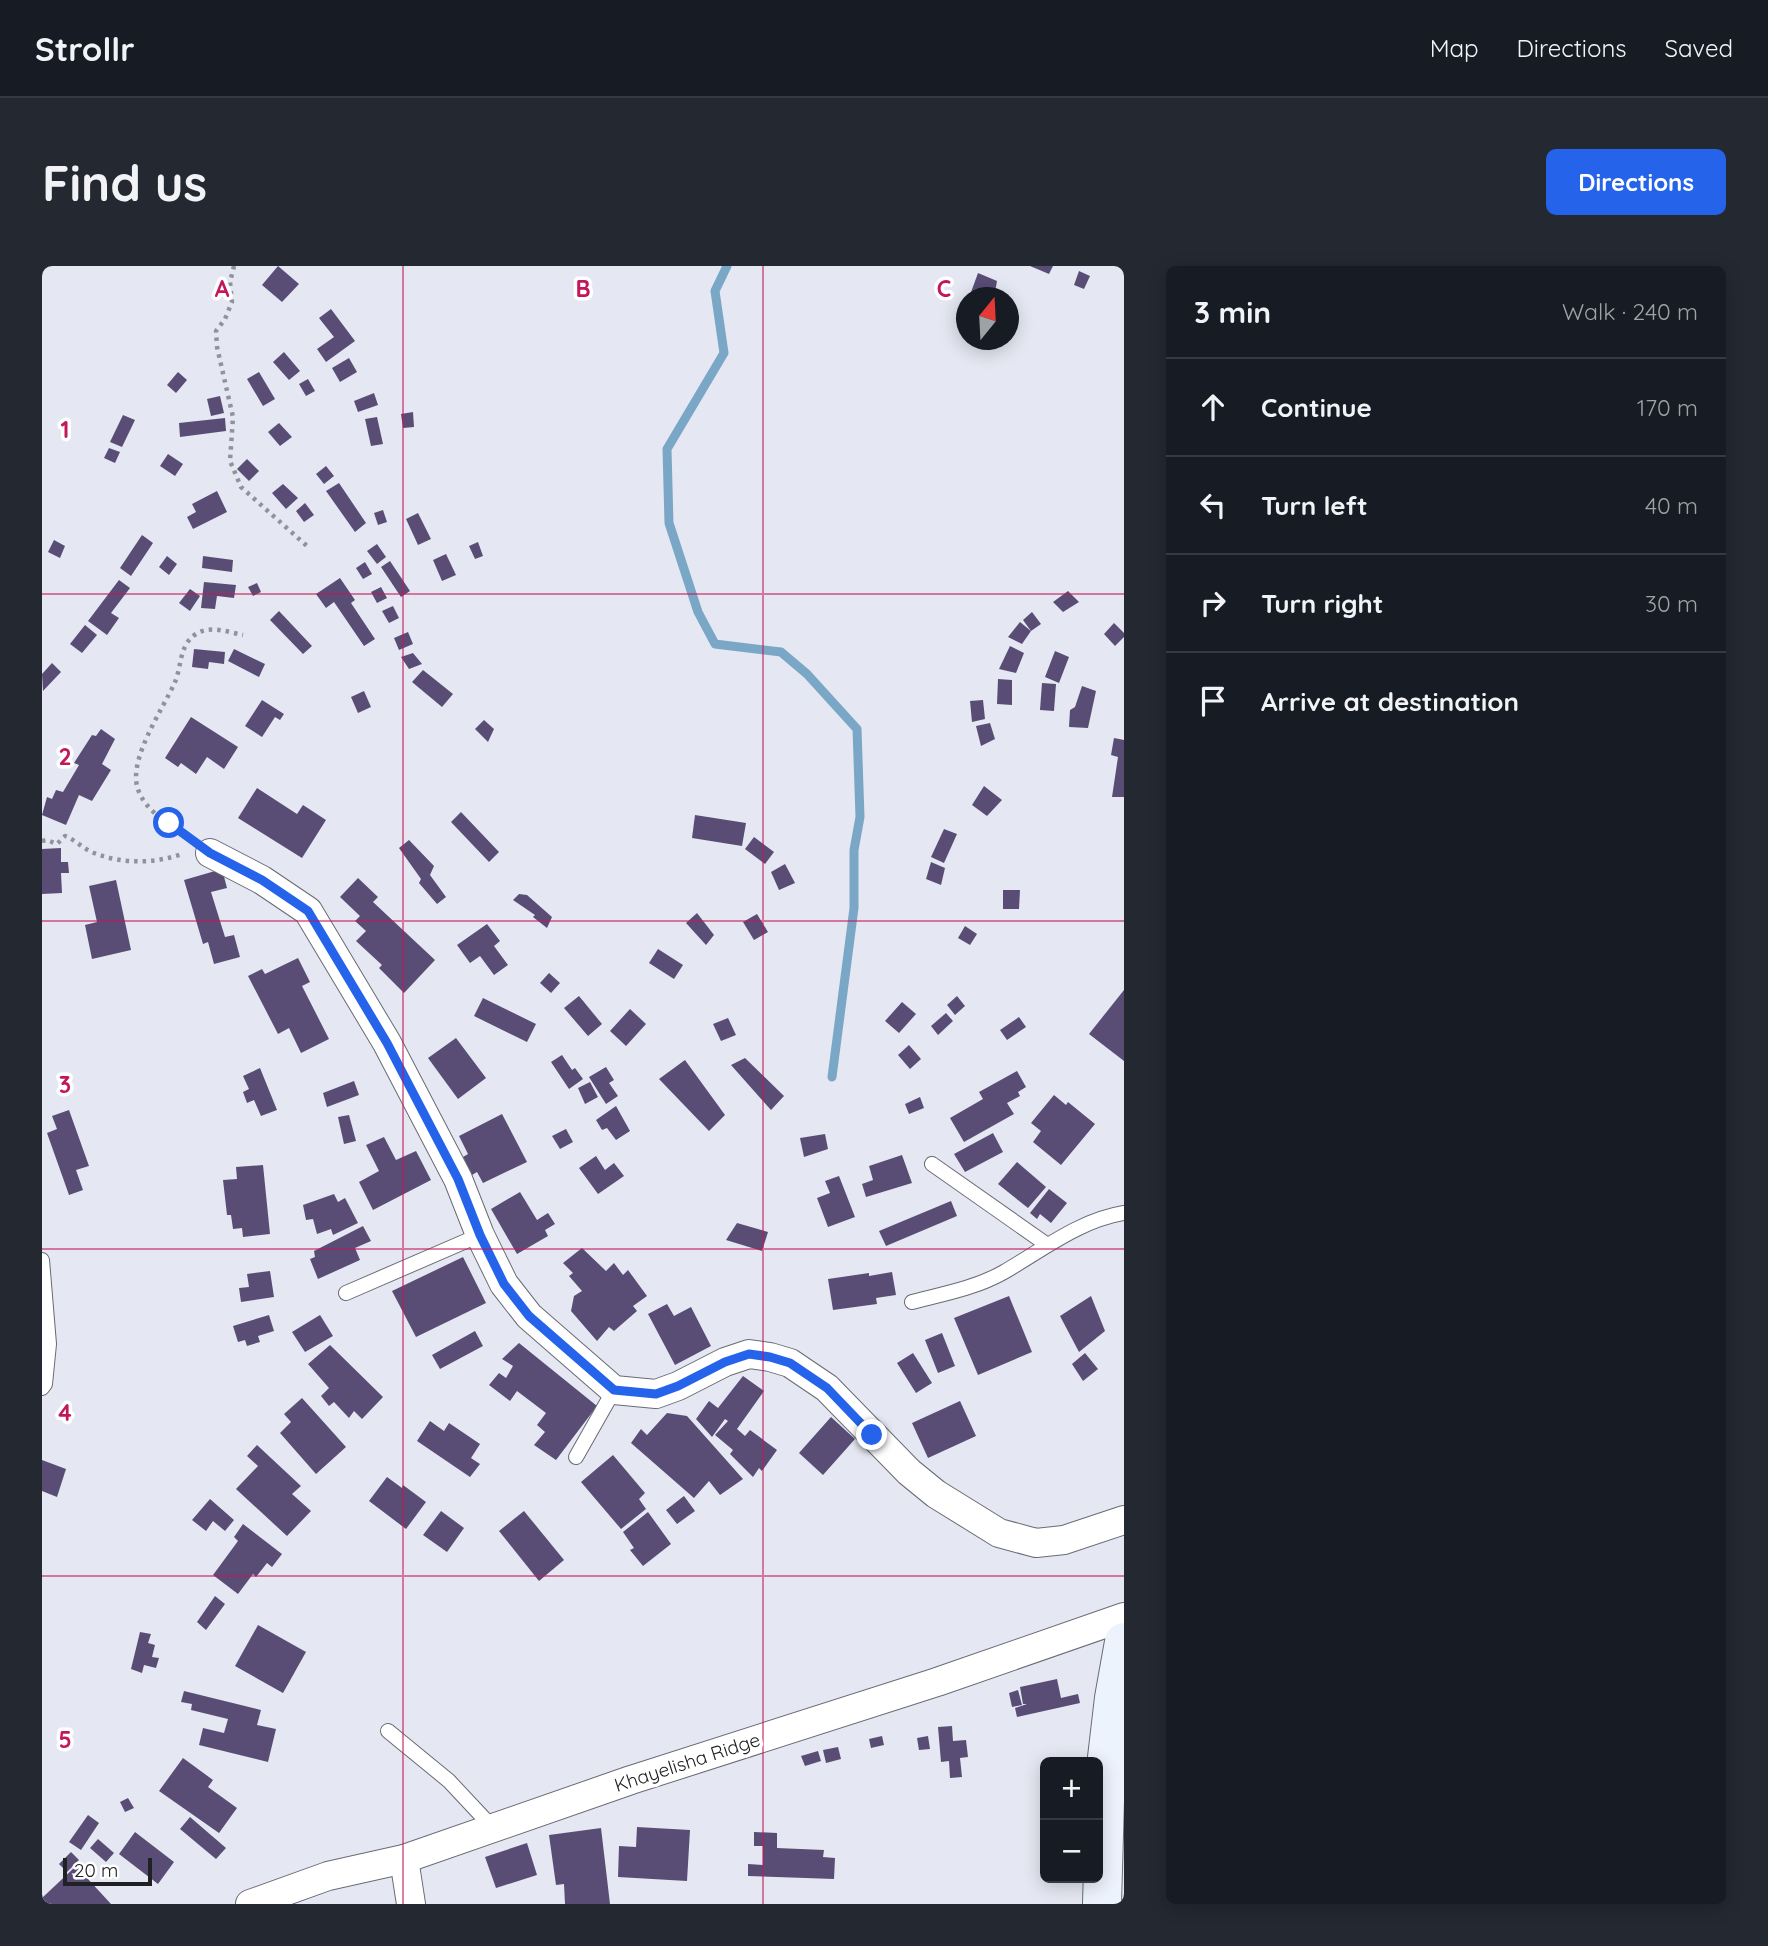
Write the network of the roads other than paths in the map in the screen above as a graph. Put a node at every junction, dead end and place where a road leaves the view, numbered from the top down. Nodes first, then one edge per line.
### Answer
1 (210, 853) road end
2 (932, 1164) dead end
3 (1124, 1213) edge
4 (480, 1235) junction
5 (1046, 1244) junction
6 (42, 1260) edge
7 (346, 1293) dead end
8 (912, 1302) dead end
9 (42, 1388) edge
10 (614, 1390) junction
11 (576, 1457) dead end
12 (1124, 1520) edge
13 (1124, 1617) edge
14 (1124, 1642) edge
15 (388, 1731) dead end
16 (493, 1828) junction
17 (404, 1859) junction
18 (250, 1904) edge
19 (411, 1904) edge
20 (1102, 1904) edge

1 - 4 street
2 - 5 lane
3 - 5 lane
4 - 7 lane
4 - 10 street
5 - 8 lane
6 - 9 lane
10 - 11 lane
10 - 12 street
13 - 16 street, Khayelisha Ridge
14 - 20 street
15 - 16 lane
16 - 17 street, Khayelisha Ridge
17 - 18 street, Khayelisha Ridge
17 - 19 street

